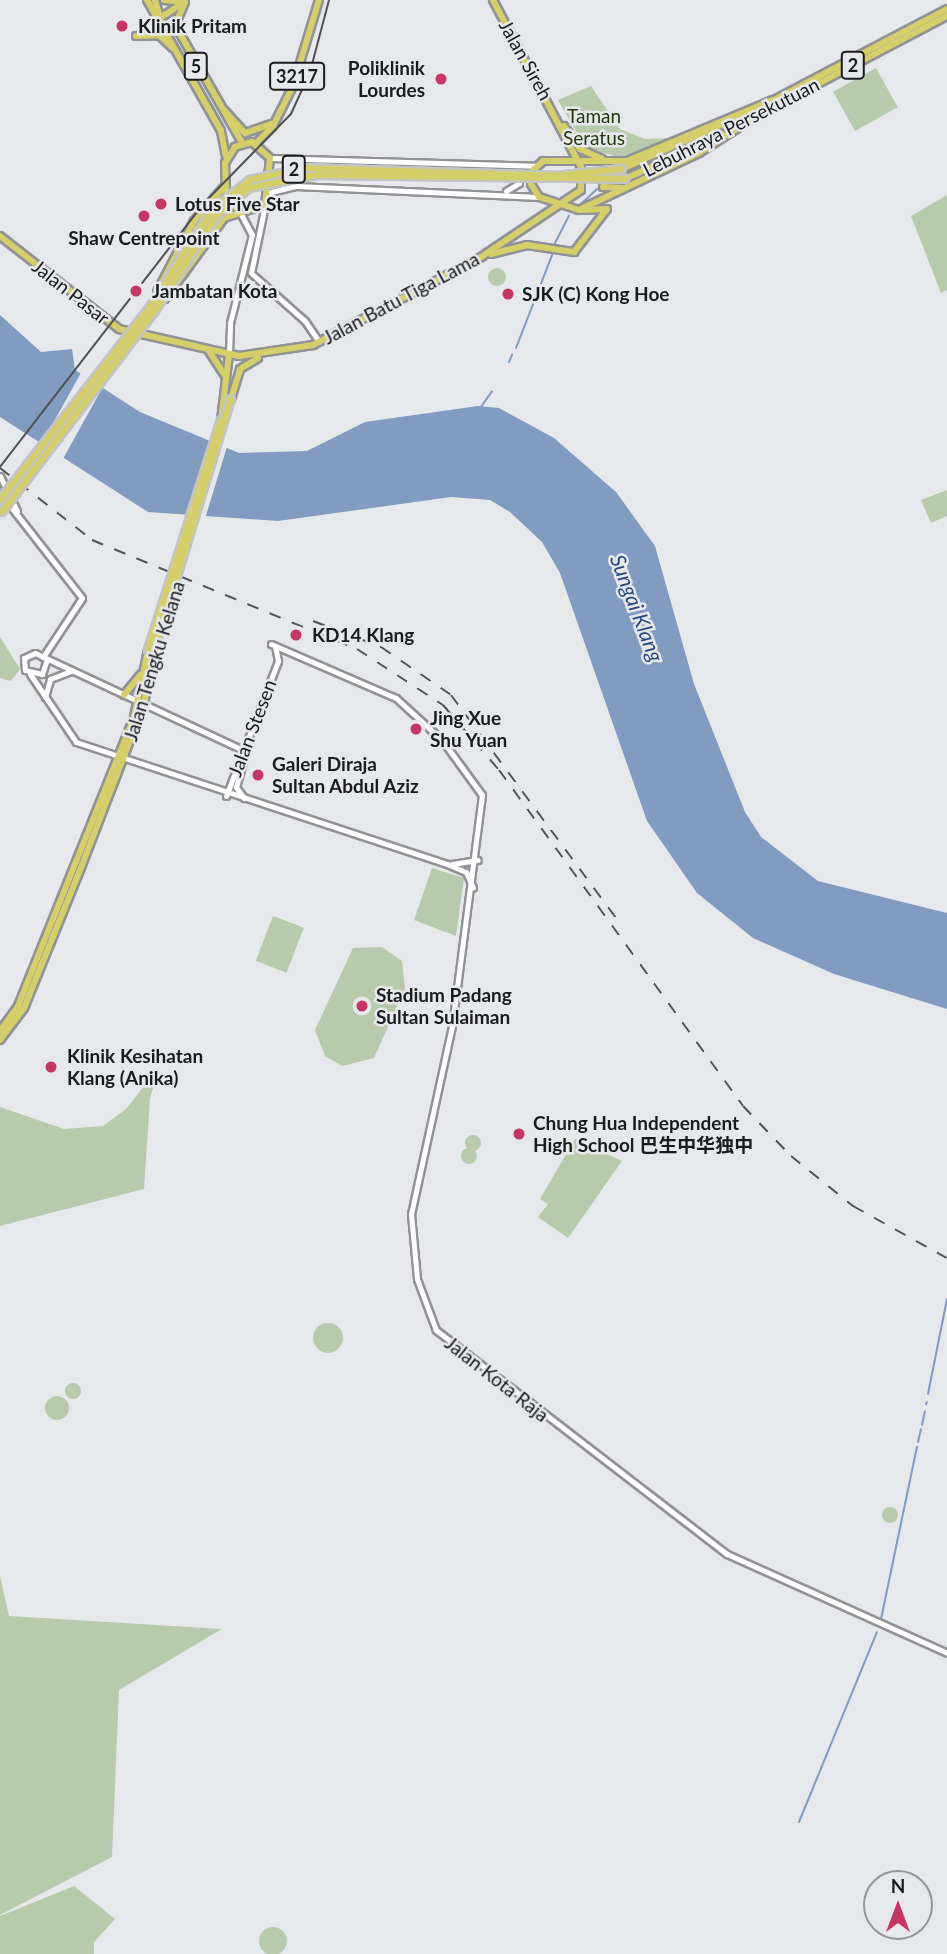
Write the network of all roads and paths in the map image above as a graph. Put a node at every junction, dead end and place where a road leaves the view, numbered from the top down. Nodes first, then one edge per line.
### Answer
1 (147, 0) edge
2 (155, 0) edge
3 (164, 0) edge
4 (319, 0) edge
5 (493, 0) edge
6 (186, 1) edge
7 (947, 9) edge
8 (947, 16) edge
9 (160, 18) junction
10 (136, 36) dead end
11 (179, 55) junction
12 (200, 75) junction
13 (549, 100) junction
14 (773, 100) junction
15 (279, 114) junction
16 (760, 114) junction
17 (256, 143) junction
18 (243, 144) junction
19 (270, 158) junction
20 (575, 160) junction
21 (627, 161) junction
22 (610, 162) junction
23 (225, 163) junction
24 (536, 166) junction
25 (495, 169) junction
26 (501, 178) junction
27 (641, 183) junction
28 (225, 186) junction
29 (504, 192) junction
30 (267, 193) junction
31 (539, 197) junction
32 (265, 205) junction
33 (561, 205) junction
34 (579, 210) junction
35 (240, 212) junction
36 (0, 236) edge
37 (481, 257) junction
38 (250, 273) junction
39 (241, 276) junction
40 (152, 309) junction
41 (319, 342) junction
42 (206, 349) junction
43 (229, 355) junction
44 (259, 357) junction
45 (226, 385) junction
46 (228, 398) junction
47 (0, 476) edge
48 (0, 493) edge
49 (0, 500) edge
50 (1, 513) edge
51 (18, 513) junction
52 (59, 632) junction
53 (271, 644) joint
54 (151, 651) junction
55 (293, 652) junction
56 (35, 653) junction
57 (45, 658) junction
58 (278, 661) junction
59 (143, 670) junction
60 (72, 671) junction
61 (30, 674) junction
62 (124, 695) junction
63 (45, 697) junction
64 (142, 703) junction
65 (250, 740) junction
66 (243, 750) junction
67 (119, 759) junction
68 (226, 796) junction
69 (246, 800) junction
70 (478, 860) junction
71 (447, 864) junction
72 (473, 888) junction
73 (0, 1031) edge
74 (0, 1040) edge
75 (947, 1653) edge

1 - 9 highway, 5
2 - 9 highway, 5
3 - 6 highway
4 - 15 highway, 3217
5 - 13 highway, Jalan Sireh
6 - 9 highway
6 - 12 highway, 5
7 - 14 highway, Lebuhraya Persekutuan / 2
8 - 16 highway, Lebuhraya Persekutuan / 2
9 - 11 highway, 5
10 - 11 highway
11 - 23 highway, 5
12 - 15 highway
12 - 18 highway, 5
13 - 20 highway, Jalan Sireh
13 - 22 highway
14 - 21 highway
14 - 26 highway, Lebuhraya Persekutuan / 2, bridge
15 - 17 highway, 3217
16 - 26 highway, Lebuhraya Persekutuan / 2, bridge
16 - 27 highway
17 - 18 highway
17 - 19 highway
18 - 23 highway
19 - 25 main road
19 - 30 highway
20 - 22 highway
20 - 24 highway
20 - 33 highway
21 - 22 highway
21 - 27 highway
23 - 28 highway, 5
24 - 25 main road
24 - 31 highway
25 - 29 main road
26 - 40 highway, 2, bridge
27 - 34 highway
28 - 35 highway, 5
28 - 40 highway, bridge
29 - 30 main road
29 - 31 main road
30 - 32 highway
31 - 33 highway
32 - 35 highway
32 - 38 main road
33 - 34 highway
33 - 37 highway, Jalan Batu Tiga Lama
34 - 37 highway
35 - 39 main road
35 - 40 highway, bridge
36 - 42 highway, Jalan Pasar
37 - 41 highway, Jalan Batu Tiga Lama
38 - 39 main road
38 - 41 main road
39 - 43 main road
40 - 49 highway, 2, bridge
40 - 50 highway, 2, bridge
41 - 44 highway, Jalan Batu Tiga Lama
42 - 43 highway, Jalan Pasar
42 - 45 highway
43 - 44 highway, Jalan Batu Tiga Lama
43 - 45 highway, Jalan Tengku Kelana
44 - 46 highway, Jalan Tengku Kelana
45 - 46 highway, Jalan Tengku Kelana
46 - 54 highway, Jalan Tengku Kelana, bridge
47 - 51 main road
48 - 51 main road
51 - 52 main road
52 - 56 main road
52 - 57 main road
53 - 55 main road, Jalan Kota Raja
53 - 58 main road, Jalan Stesen
54 - 59 highway, Jalan Tengku Kelana
54 - 64 highway, Jalan Tengku Kelana
55 - 58 main road, Jalan Stesen
55 - 70 main road, Jalan Kota Raja
56 - 57 main road
56 - 61 main road
57 - 60 main road
57 - 61 main road
58 - 65 main road, Jalan Stesen
59 - 62 highway
59 - 64 highway, Jalan Tengku Kelana
60 - 62 main road
60 - 63 main road
61 - 63 main road
62 - 64 main road
63 - 67 main road
64 - 66 main road
64 - 67 highway, Jalan Tengku Kelana
65 - 66 main road, Jalan Stesen
65 - 69 main road
66 - 68 main road, Jalan Stesen
67 - 68 main road
67 - 73 highway, Jalan Tengku Kelana
67 - 74 highway, Jalan Tengku Kelana
68 - 69 main road
69 - 71 main road
70 - 71 main road
70 - 72 main road, Jalan Kota Raja
71 - 72 main road
72 - 75 main road, Jalan Kota Raja

